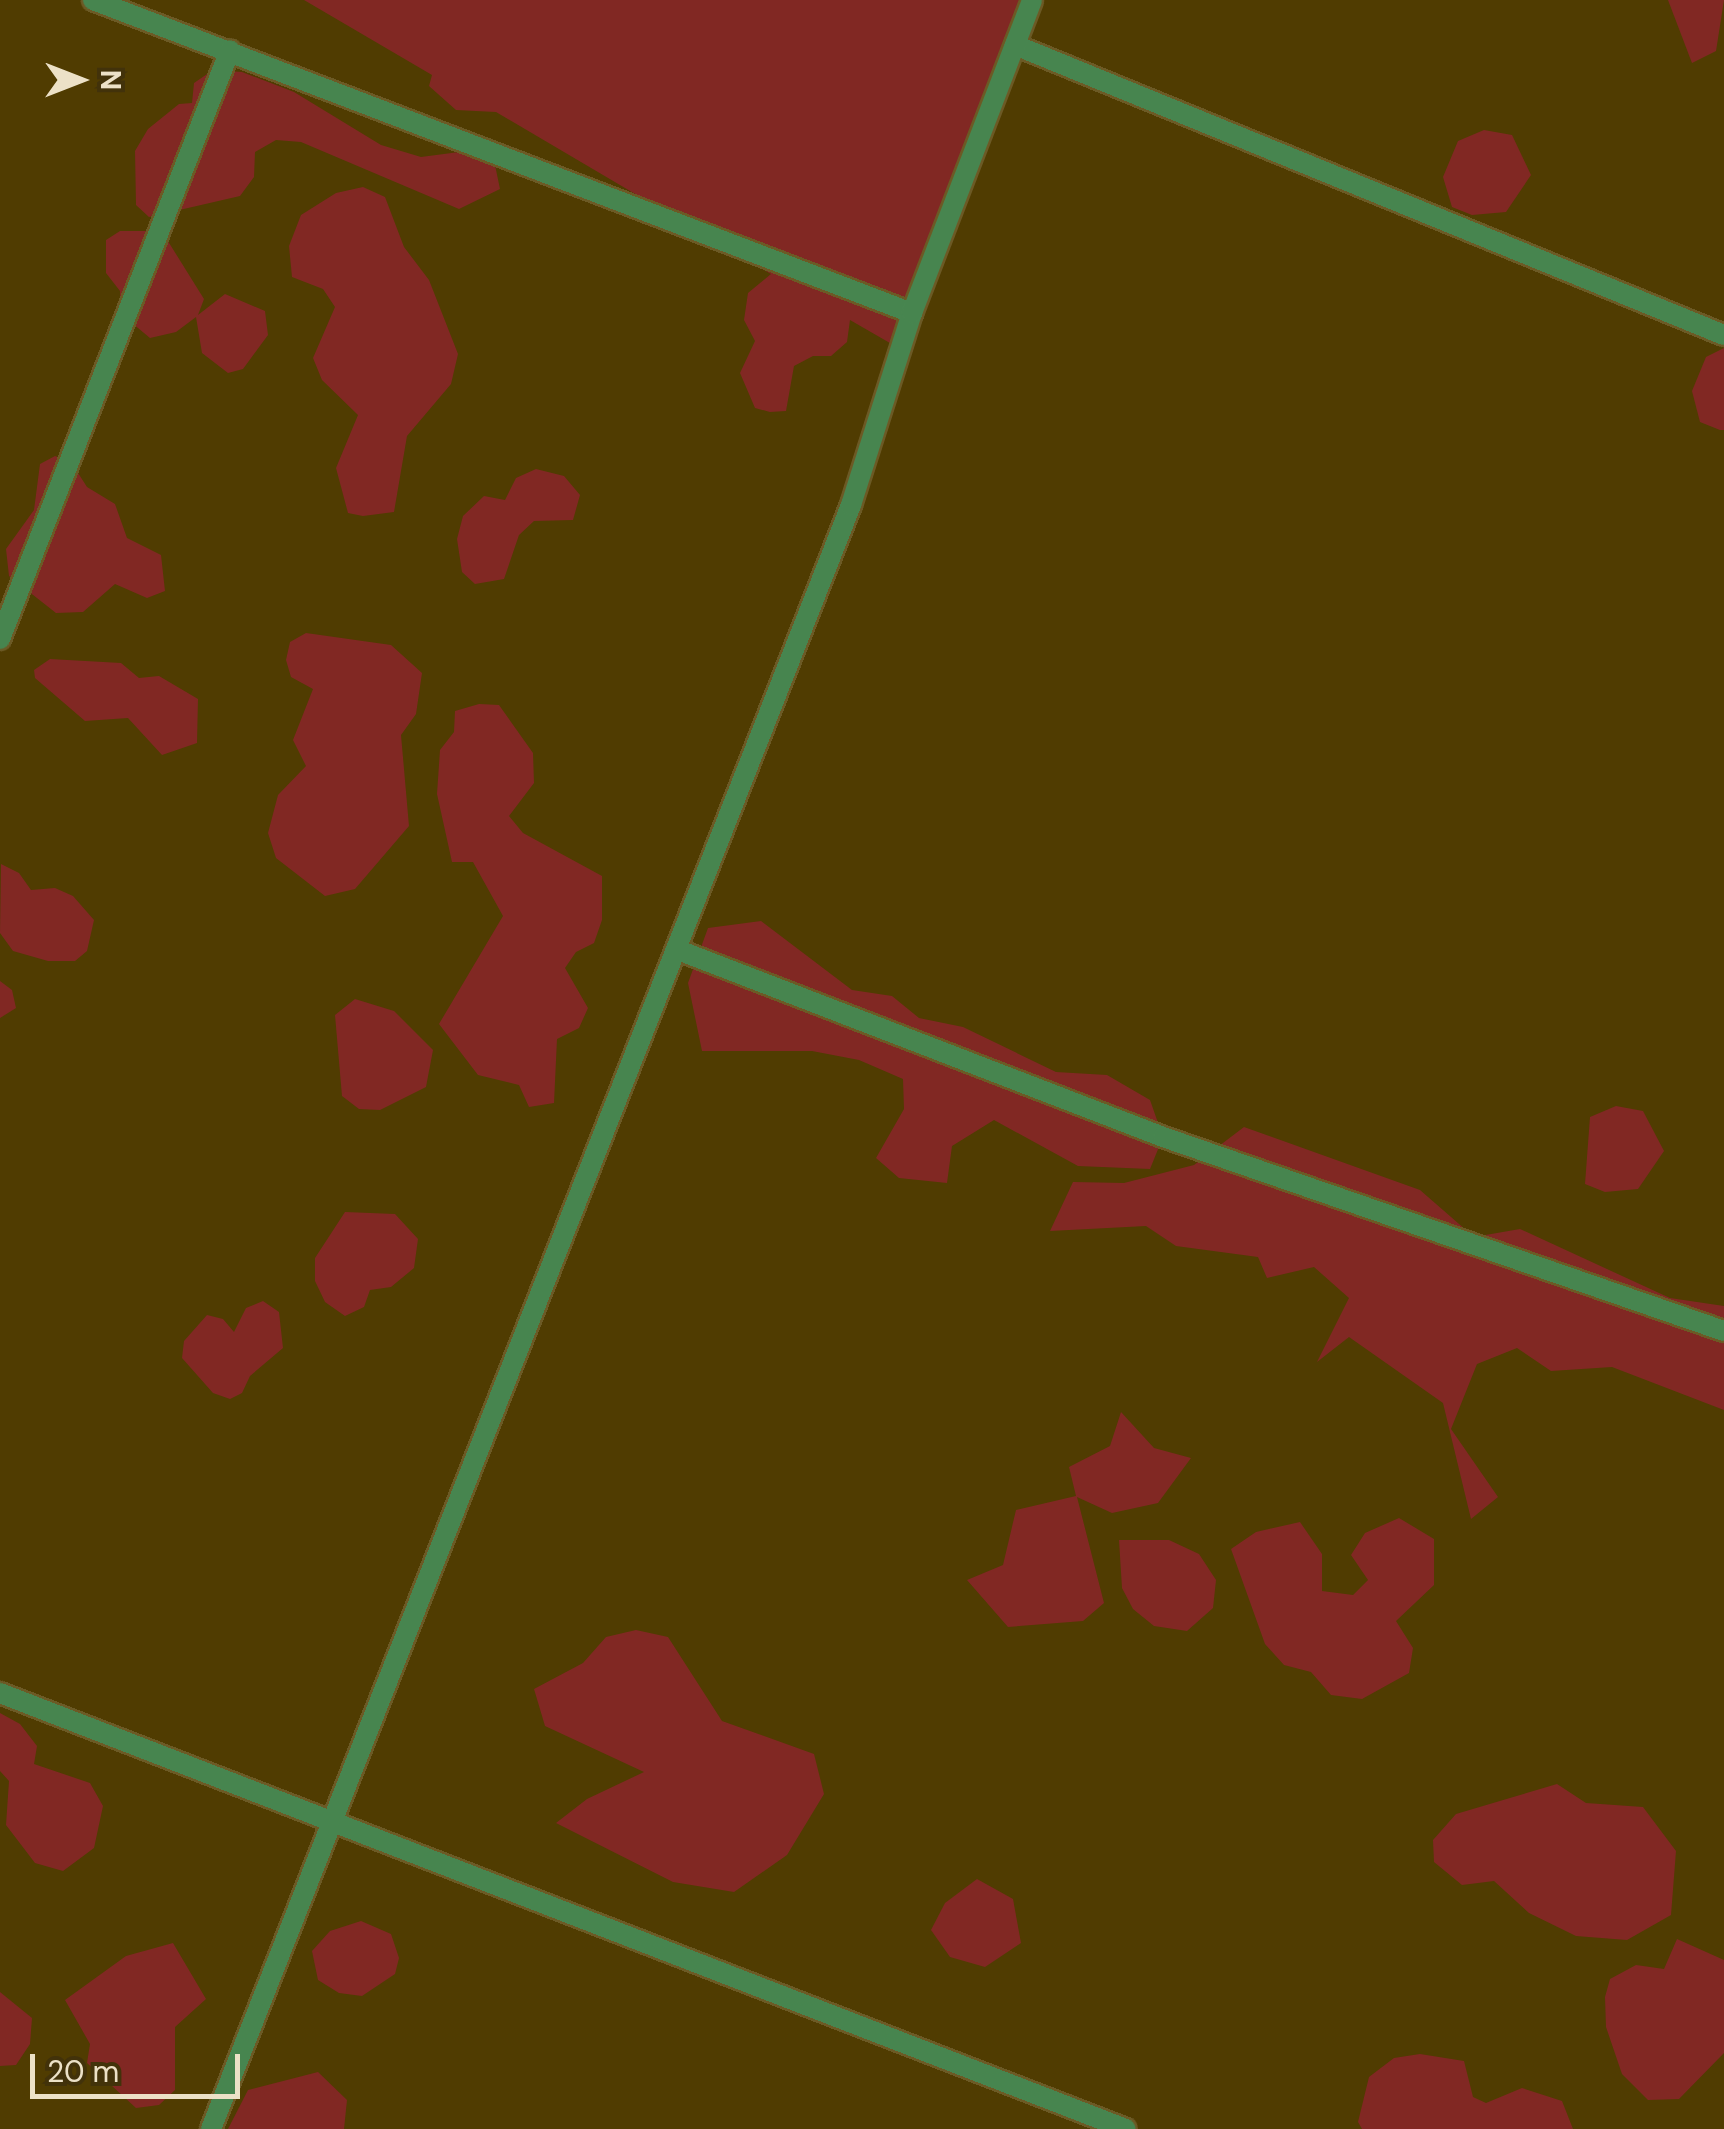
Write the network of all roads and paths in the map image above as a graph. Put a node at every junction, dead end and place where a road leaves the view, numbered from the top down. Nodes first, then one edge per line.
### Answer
1 (94, 0) edge
2 (1032, 0) edge
3 (1015, 45) junction
4 (230, 50) junction
5 (912, 313) junction
6 (1724, 335) edge
7 (0, 640) edge
8 (678, 950) junction
9 (1724, 1331) edge
10 (0, 1693) edge
11 (327, 1824) junction
12 (211, 2129) edge
13 (1126, 2129) edge

1 - 4 street
2 - 3 street
3 - 5 street
3 - 6 street
4 - 5 street
4 - 7 street
5 - 8 street
8 - 9 street
8 - 11 street
10 - 11 street
11 - 12 street
11 - 13 street

